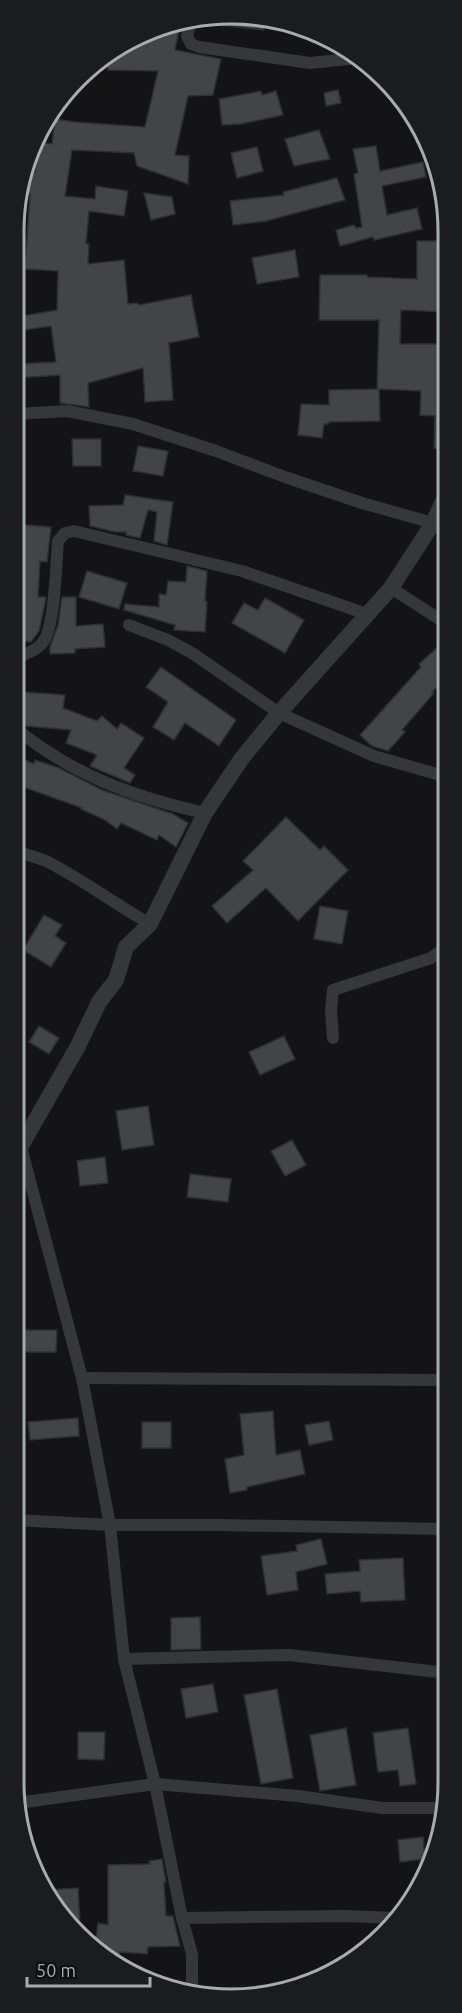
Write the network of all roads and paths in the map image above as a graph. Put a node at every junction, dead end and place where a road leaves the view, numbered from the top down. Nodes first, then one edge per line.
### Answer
1 (189, 29) edge
2 (346, 59) edge
3 (24, 413) edge
4 (438, 512) edge
5 (433, 523) junction
6 (390, 588) junction
7 (367, 615) junction
8 (438, 618) edge
9 (129, 625) dead end
10 (24, 655) edge
11 (279, 713) junction
12 (24, 735) edge
13 (438, 774) edge
14 (206, 813) junction
15 (24, 854) edge
16 (150, 924) junction
17 (438, 953) edge
18 (333, 1038) dead end
19 (24, 1139) edge
20 (24, 1175) edge
21 (82, 1378) junction
22 (438, 1380) edge
23 (24, 1521) edge
24 (110, 1525) junction
25 (438, 1529) edge
26 (124, 1659) junction
27 (438, 1672) edge
28 (154, 1784) junction
29 (25, 1802) edge
30 (436, 1808) edge
31 (182, 1918) junction
32 (387, 1918) edge
33 (192, 1985) edge

1 - 2 street
3 - 5 street
4 - 5 street
5 - 6 street
6 - 7 street
6 - 8 street
7 - 10 street
7 - 11 street
9 - 11 street
11 - 13 street
11 - 14 street
12 - 14 street
14 - 16 street
15 - 16 street
16 - 19 street
17 - 18 street
20 - 21 street
21 - 22 street
21 - 24 street
23 - 24 street
24 - 25 street
24 - 26 street
26 - 27 street
26 - 28 street
28 - 29 street
28 - 30 street
28 - 31 street
31 - 32 street
31 - 33 street

